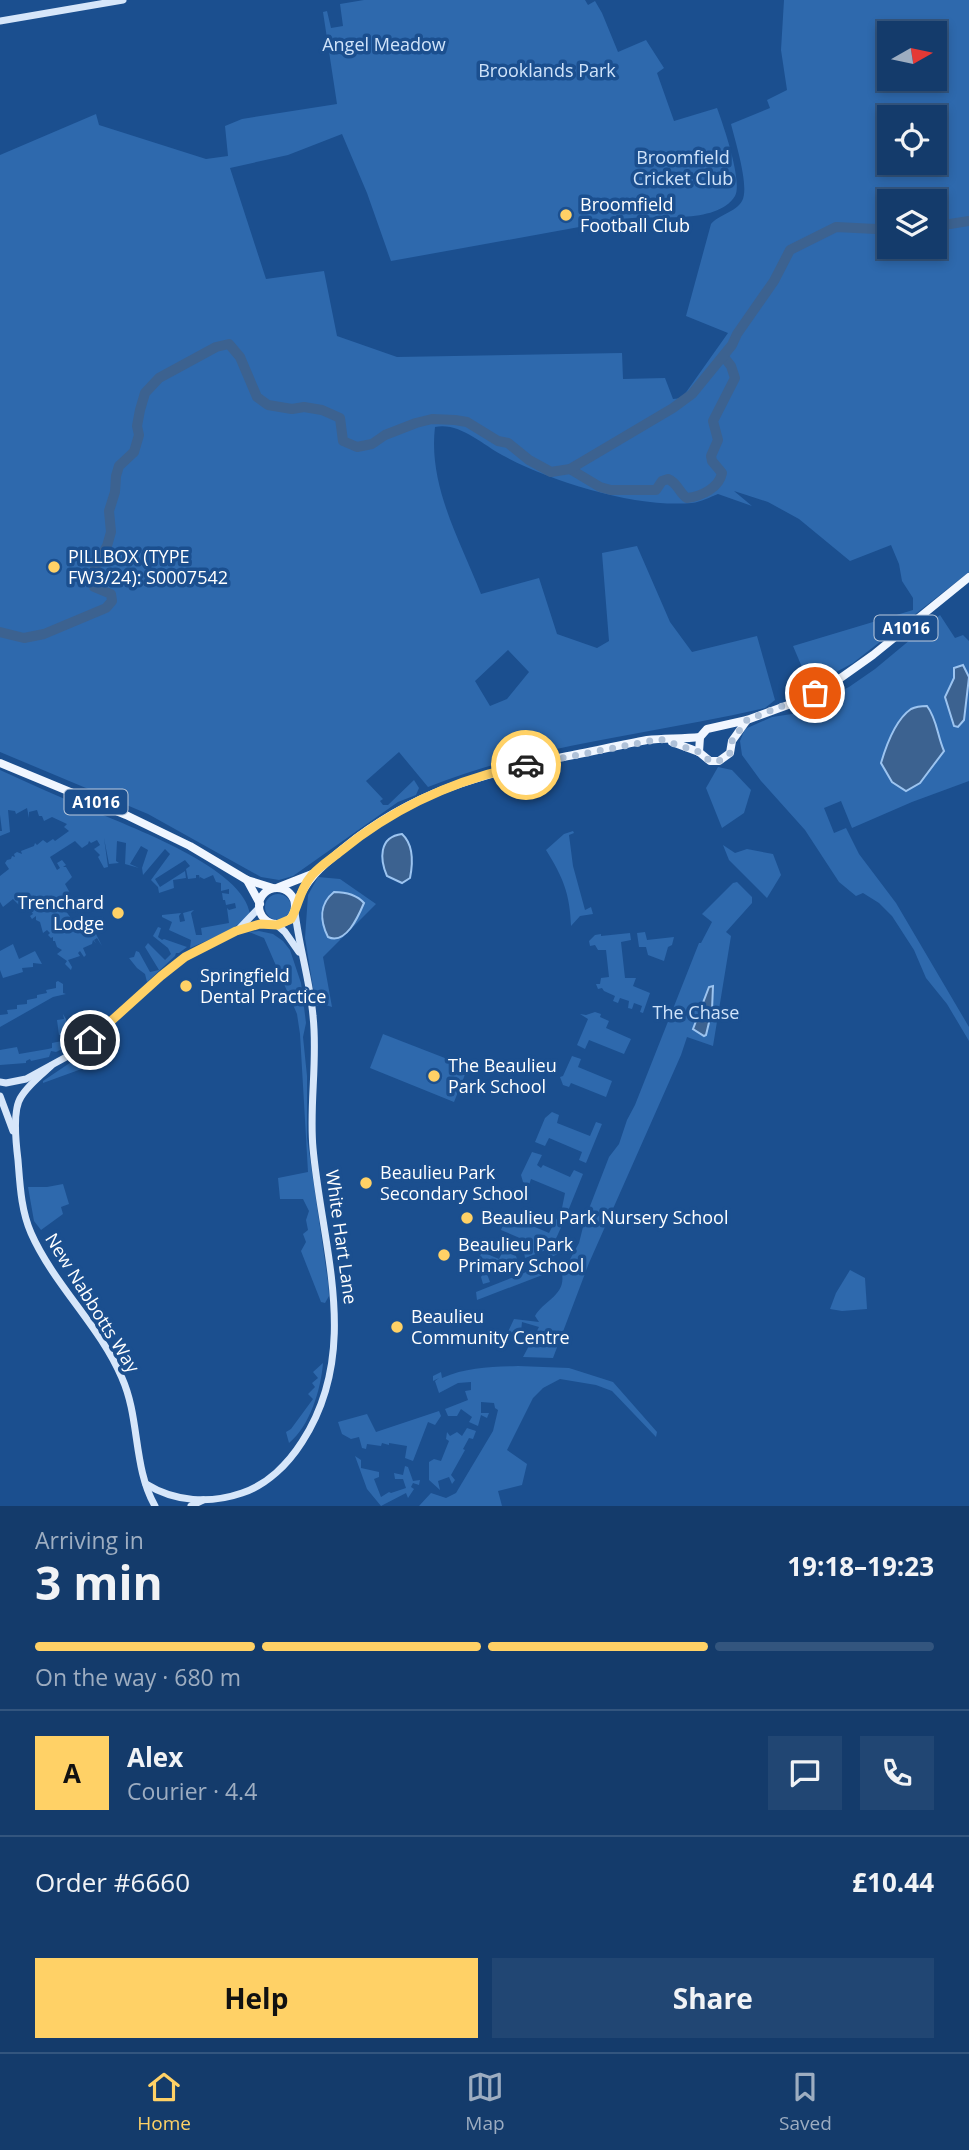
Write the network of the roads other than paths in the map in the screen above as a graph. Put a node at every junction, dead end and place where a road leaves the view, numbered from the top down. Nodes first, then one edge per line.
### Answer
1 (123, 0) edge
2 (0, 21) edge
3 (969, 577) edge
4 (747, 720) junction
5 (718, 727) junction
6 (700, 737) junction
7 (667, 740) junction
8 (732, 741) junction
9 (699, 752) junction
10 (0, 763) edge
11 (313, 873) junction
12 (247, 880) junction
13 (276, 888) junction
14 (259, 906) junction
15 (295, 909) junction
16 (274, 924) junction
17 (236, 931) junction
18 (301, 955) junction
19 (51, 1066) junction
20 (6, 1083) edge
21 (2, 1098) edge
22 (20, 1098) junction
23 (16, 1138) junction
24 (146, 1484) junction
25 (169, 1495) junction
26 (179, 1498) junction
27 (204, 1500) junction
28 (156, 1506) edge
29 (183, 1506) edge
30 (191, 1506) edge

1 - 2 street
3 - 4 main road, A1016
4 - 5 main road, A1016
4 - 8 main road, A1016
5 - 6 main road, A1016
5 - 8 main road
6 - 7 main road, A1016
6 - 9 main road
7 - 9 main road, A1016
7 - 11 main road, A1016
8 - 9 main road, A1016
10 - 12 main road, A1016
11 - 13 main road, A1016
11 - 15 main road, A1016
12 - 13 main road, A1016
12 - 14 main road
13 - 14 main road
13 - 15 main road
14 - 16 main road
14 - 17 street
15 - 16 main road, A1016
15 - 18 street, White Hart Lane
16 - 17 street
16 - 18 street, White Hart Lane
17 - 19 street
18 - 27 street, White Hart Lane
19 - 20 street
19 - 22 street
20 - 21 street
20 - 22 street
21 - 22 street
21 - 23 street, New Nabbotts Way
22 - 23 street, New Nabbotts Way
23 - 24 street, New Nabbotts Way
24 - 25 street
24 - 28 street, New Nabbotts Way
25 - 26 street, White Hart Lane
25 - 28 street
26 - 27 street, White Hart Lane
26 - 29 street
27 - 30 street, White Hart Lane

